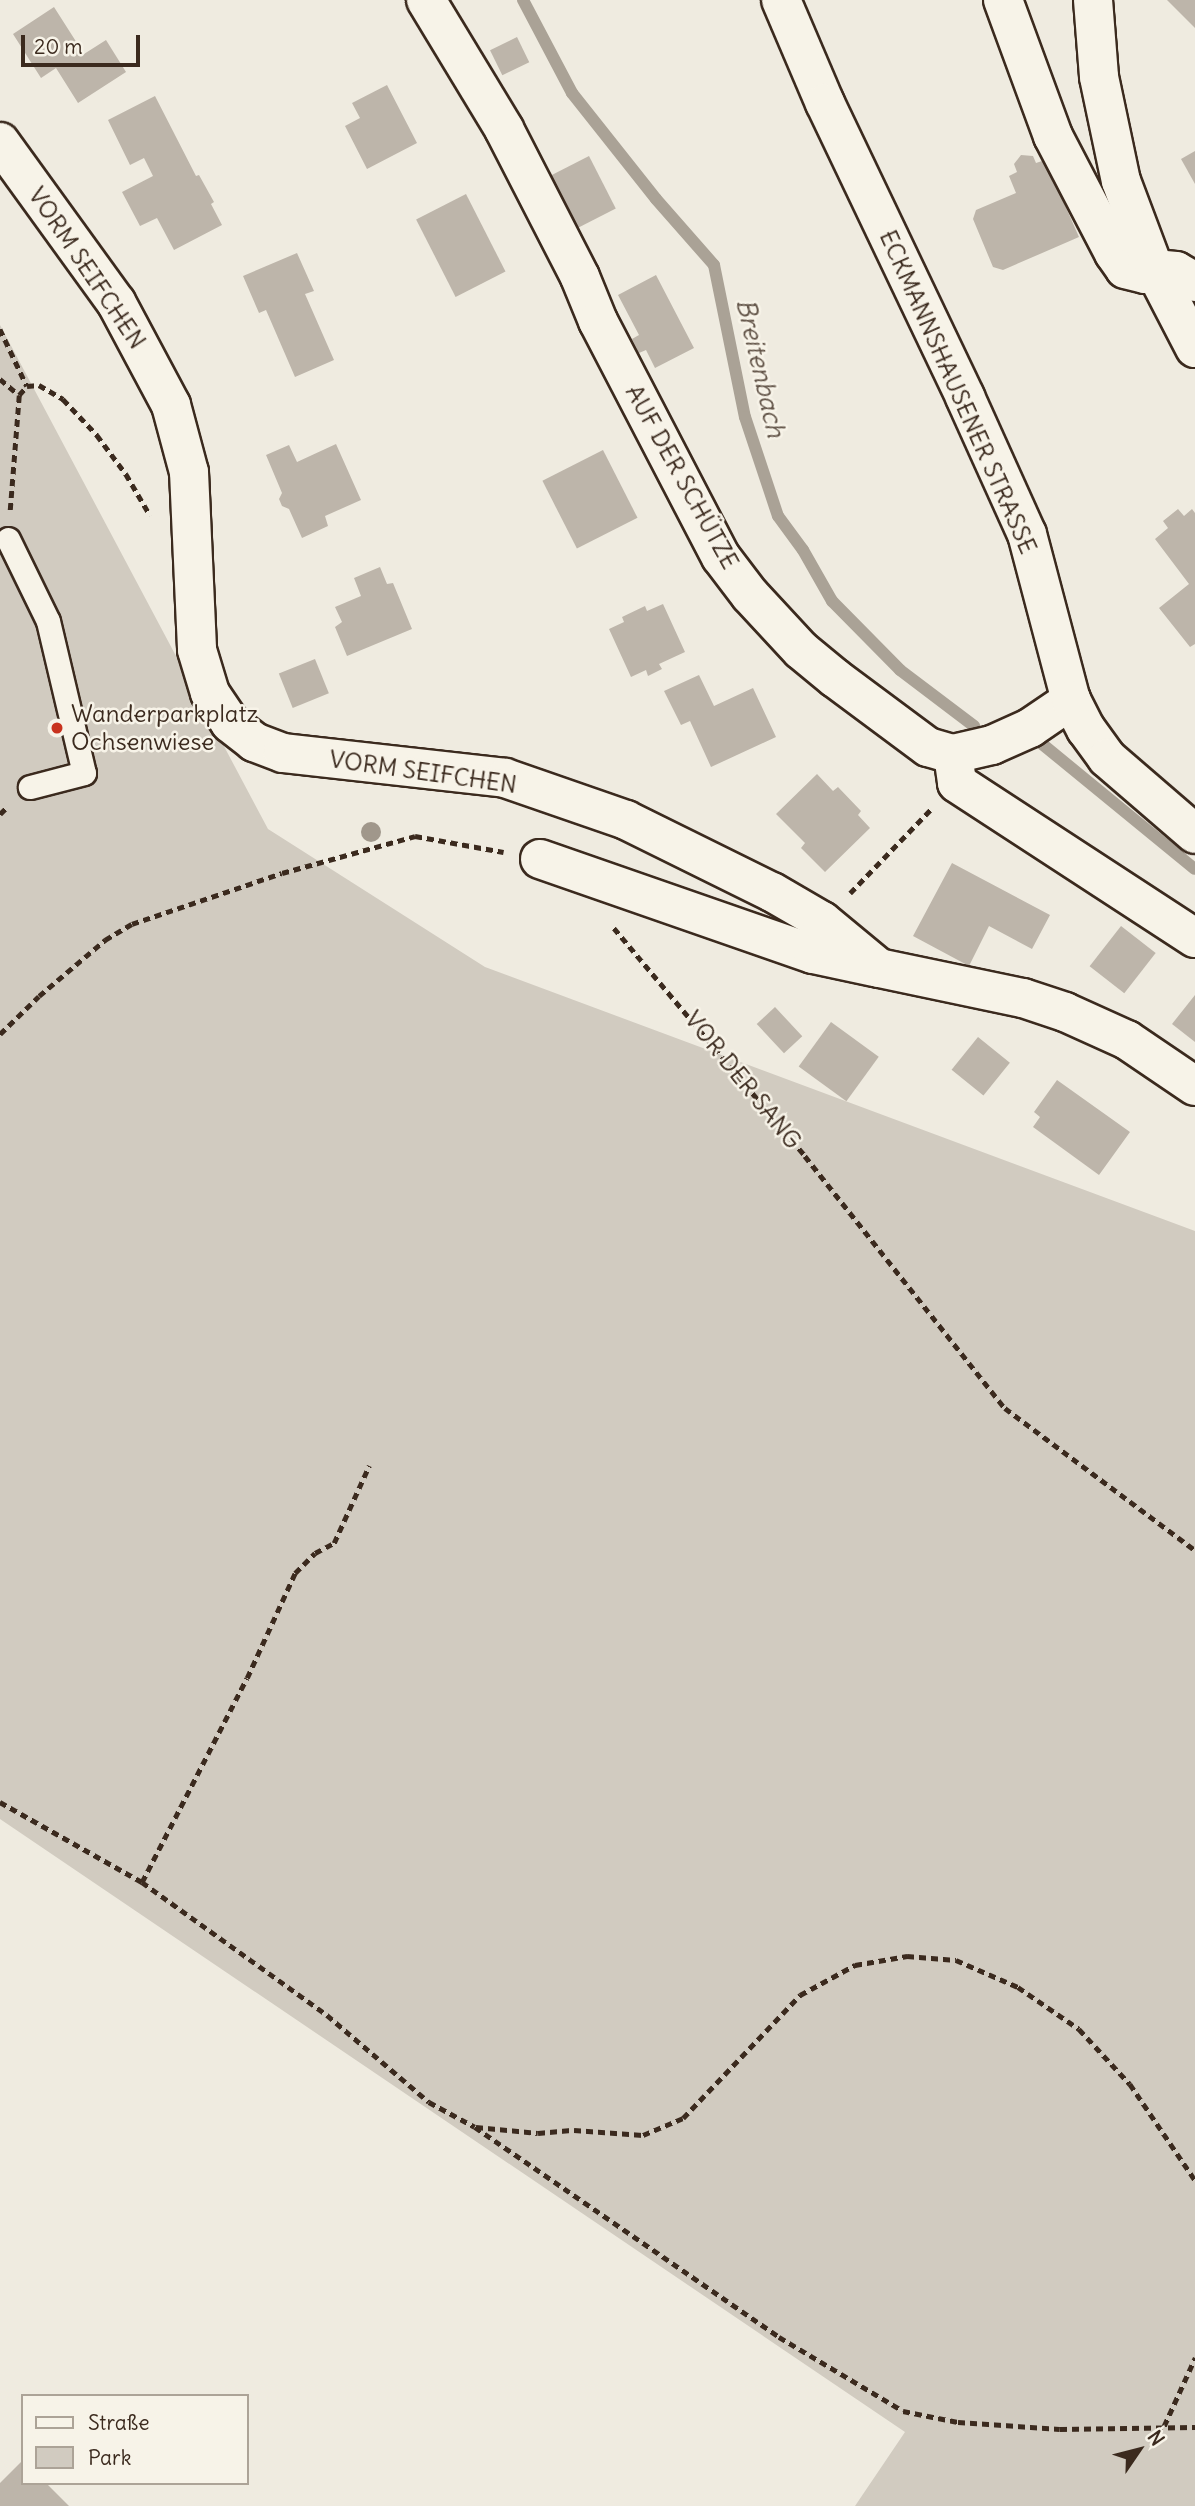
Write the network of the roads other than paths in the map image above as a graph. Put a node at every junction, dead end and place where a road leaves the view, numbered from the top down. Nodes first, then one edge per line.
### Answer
1 (426, 0) edge
2 (781, 0) edge
3 (1003, 0) edge
4 (1093, 0) edge
5 (0, 142) edge
6 (1154, 269) junction
7 (1195, 282) edge
8 (1195, 348) edge
9 (8, 539) road end
10 (1072, 701) junction
11 (955, 769) junction
12 (30, 787) dead end
13 (1195, 834) edge
14 (540, 859) road end
15 (1195, 938) edge
16 (879, 968) junction
17 (1195, 1086) edge

1 - 11 street, AUF DER SCHÜTZE
2 - 10 street, ECKMANNSHAUSENER STRASSE
3 - 6 street
4 - 6 street
5 - 16 street, VORM SEIFCHEN
6 - 7 street
6 - 8 street
9 - 12 lane
10 - 11 street
10 - 13 street, ECKMANNSHAUSENER STRASSE
11 - 15 street, AUF DER SCHÜTZE
14 - 16 street
16 - 17 street, VORM SEIFCHEN

